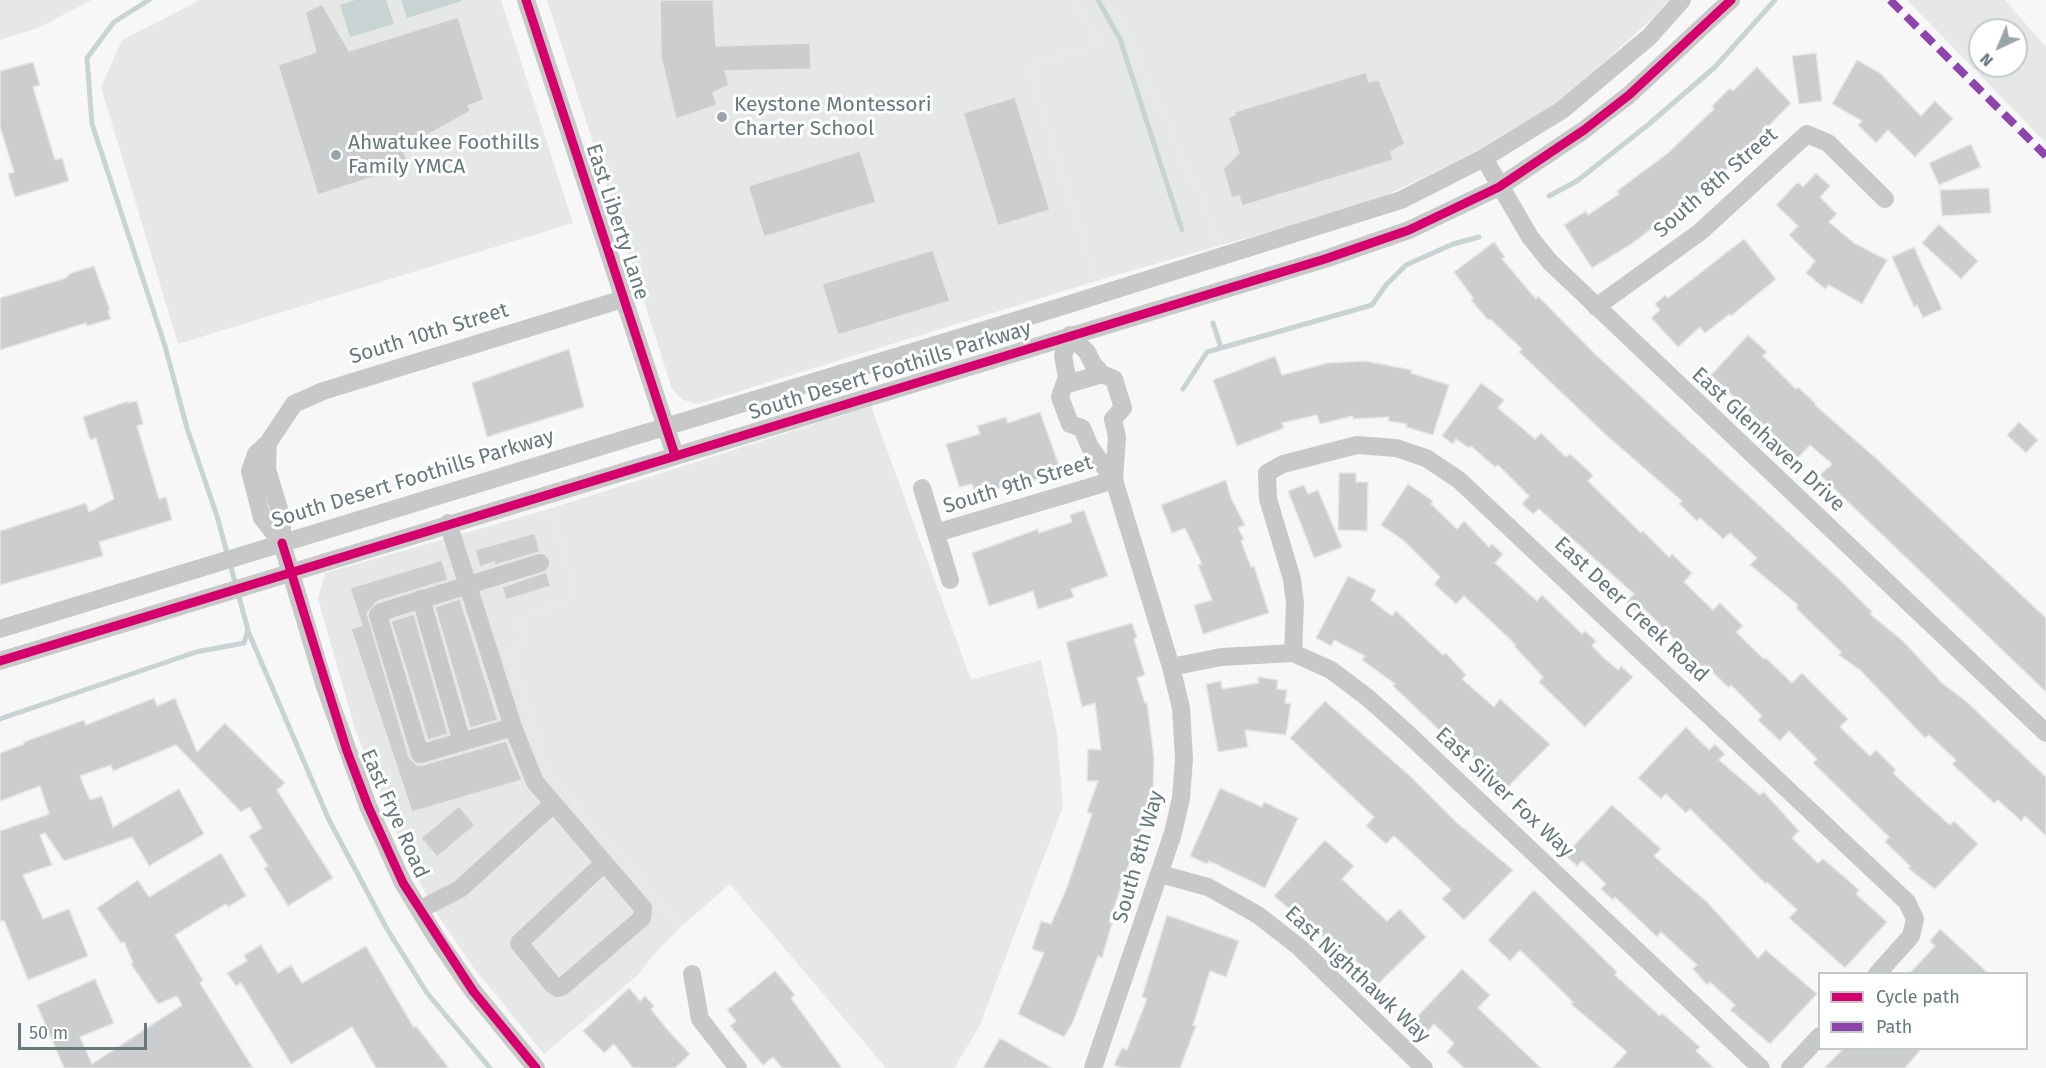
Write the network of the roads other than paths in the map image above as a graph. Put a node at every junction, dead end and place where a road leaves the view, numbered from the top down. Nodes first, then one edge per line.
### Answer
1 (526, 0) edge
2 (1682, 0) edge
3 (1731, 0) edge
4 (1484, 158) junction
5 (1499, 187) junction
6 (1885, 199) dead end
7 (623, 299) junction
8 (1596, 307) junction
9 (1070, 335) junction
10 (1102, 374) junction
11 (1064, 385) junction
12 (1113, 419) junction
13 (666, 426) junction
14 (1082, 428) junction
15 (268, 443) joint
16 (675, 455) junction
17 (1114, 480) junction
18 (922, 488) dead end
19 (448, 523) junction
20 (936, 533) junction
21 (282, 543) junction
22 (540, 562) dead end
23 (290, 572) junction
24 (950, 580) dead end
25 (468, 584) junction
26 (421, 599) junction
27 (0, 629) edge
28 (1293, 653) junction
29 (0, 661) edge
30 (1171, 667) junction
31 (513, 727) junction
32 (2046, 733) edge
33 (462, 742) junction
34 (553, 804) junction
35 (604, 863) junction
36 (1160, 874) junction
37 (419, 910) junction
38 (1879, 972) edge
39 (692, 974) dead end
40 (1818, 1038) edge
41 (536, 1068) edge
42 (738, 1068) edge
43 (1093, 1068) edge
44 (1424, 1068) edge
45 (1761, 1068) edge
46 (1790, 1068) edge

1 - 7 street, East Liberty Lane
2 - 4 street, South Desert Foothills Parkway
3 - 5 street, South Desert Foothills Parkway
4 - 5 street, East Glenhaven Drive
4 - 13 street, South Desert Foothills Parkway
5 - 8 street, East Glenhaven Drive
5 - 9 street, South Desert Foothills Parkway
6 - 8 street, South 8th Street
7 - 13 street, East Liberty Lane
7 - 15 street, South 10th Street
8 - 32 street, East Glenhaven Drive
9 - 10 street, South 8th Way
9 - 11 street, South 8th Way
9 - 16 street, South Desert Foothills Parkway
10 - 11 street
10 - 12 street, South 8th Way
11 - 14 street, South 8th Way
12 - 14 street
12 - 17 street, South 8th Way
13 - 16 street, East Liberty Lane
13 - 21 street, South Desert Foothills Parkway
14 - 17 street, South 8th Way
15 - 21 street, East Frye Road
16 - 19 street, South Desert Foothills Parkway
17 - 20 street, South 9th Street
17 - 30 street, South 8th Way
18 - 20 street, South 9th Street
19 - 23 street, South Desert Foothills Parkway
19 - 25 street
20 - 24 street, South 9th Street
21 - 23 street, East Frye Road
21 - 27 street, South Desert Foothills Parkway
22 - 25 street
23 - 29 street, South Desert Foothills Parkway
23 - 37 street, East Frye Road
25 - 26 street
25 - 31 street
26 - 33 street
26 - 33 street
28 - 30 street, East Silver Fox Way
28 - 38 street, East Deer Creek Road
28 - 45 street, East Silver Fox Way
30 - 36 street, South 8th Way
31 - 33 street
31 - 34 street
34 - 35 street
34 - 37 street
35 - 35 street
36 - 43 street, South 8th Way
36 - 44 street, East Nighthawk Way
37 - 41 street, East Frye Road
39 - 42 street
40 - 46 street

